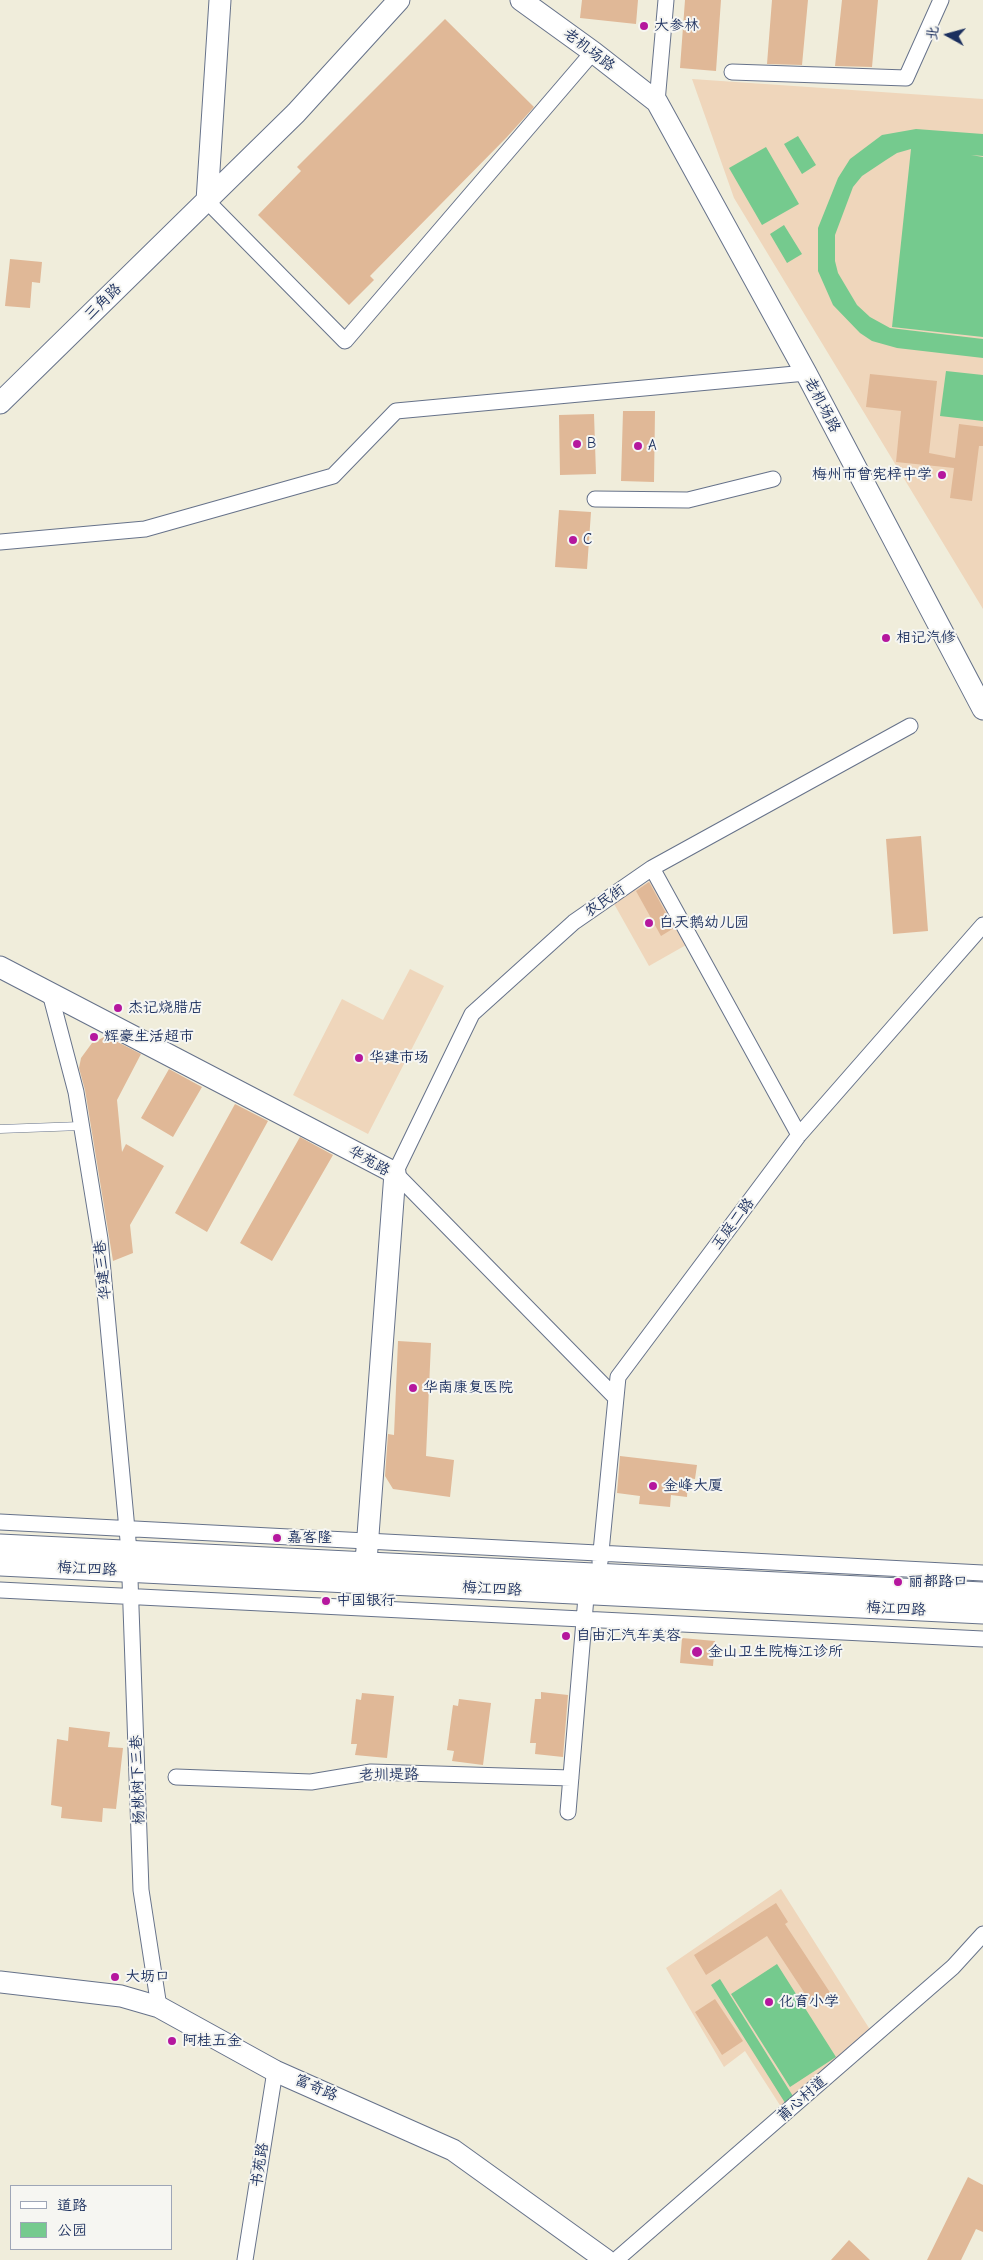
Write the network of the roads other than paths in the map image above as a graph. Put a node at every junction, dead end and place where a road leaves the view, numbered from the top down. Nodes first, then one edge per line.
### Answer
1 (220, 0) edge
2 (399, 0) edge
3 (520, 0) edge
4 (666, 0) edge
5 (941, 0) edge
6 (593, 52) junction
7 (732, 72) dead end
8 (657, 102) junction
9 (207, 201) junction
10 (806, 373) junction
11 (0, 403) edge
12 (773, 478) dead end
13 (595, 499) dead end
14 (0, 542) edge
15 (983, 709) edge
16 (910, 726) dead end
17 (652, 868) junction
18 (983, 925) edge
19 (0, 967) edge
20 (50, 993) junction
21 (81, 1126) junction
22 (0, 1129) edge
23 (799, 1135) junction
24 (395, 1173) junction
25 (616, 1398) junction
26 (0, 1522) edge
27 (0, 1545) edge
28 (129, 1551) junction
29 (366, 1562) junction
30 (0, 1565) edge
31 (983, 1573) edge
32 (593, 1574) junction
33 (0, 1590) edge
34 (983, 1593) edge
35 (983, 1614) edge
36 (983, 1639) edge
37 (176, 1777) dead end
38 (571, 1778) junction
39 (568, 1812) dead end
40 (983, 1934) edge
41 (0, 1982) edge
42 (159, 2007) junction
43 (275, 2071) junction
44 (245, 2260) edge
45 (606, 2260) edge
46 (616, 2260) edge

1 - 9 street
2 - 9 street, 三角路
3 - 6 street, 老机场路
4 - 8 street
5 - 7 street
6 - 8 street, 老机场路
6 - 9 street
8 - 10 street, 老机场路
9 - 11 street, 三角路
10 - 14 street
10 - 15 street, 老机场路
12 - 13 street
16 - 17 street, 农民街
17 - 23 street
17 - 24 street, 农民街
18 - 23 street, 玉庭二路
19 - 20 street, 华苑路
20 - 21 street, 华建三巷
20 - 24 street, 华苑路
21 - 22 lane
21 - 28 street, 华建三巷
23 - 25 street, 玉庭二路
24 - 25 street
24 - 29 street, 华苑路
25 - 32 street, 玉庭二路
26 - 31 street
27 - 28 street, 梅江四路
28 - 29 street, 梅江四路
28 - 42 street, 杨桃树下三巷
29 - 32 street, 梅江四路
30 - 35 street, 梅江四路
32 - 34 street, 梅江四路
32 - 38 street, 玉庭二路
33 - 36 street
37 - 38 street, 老圳堤路
38 - 39 street, 玉庭二路
40 - 46 street, 莆心村道
41 - 42 street, 富奇路
42 - 43 street, 富奇路
43 - 44 street, 书苑路
43 - 45 street, 富奇路

